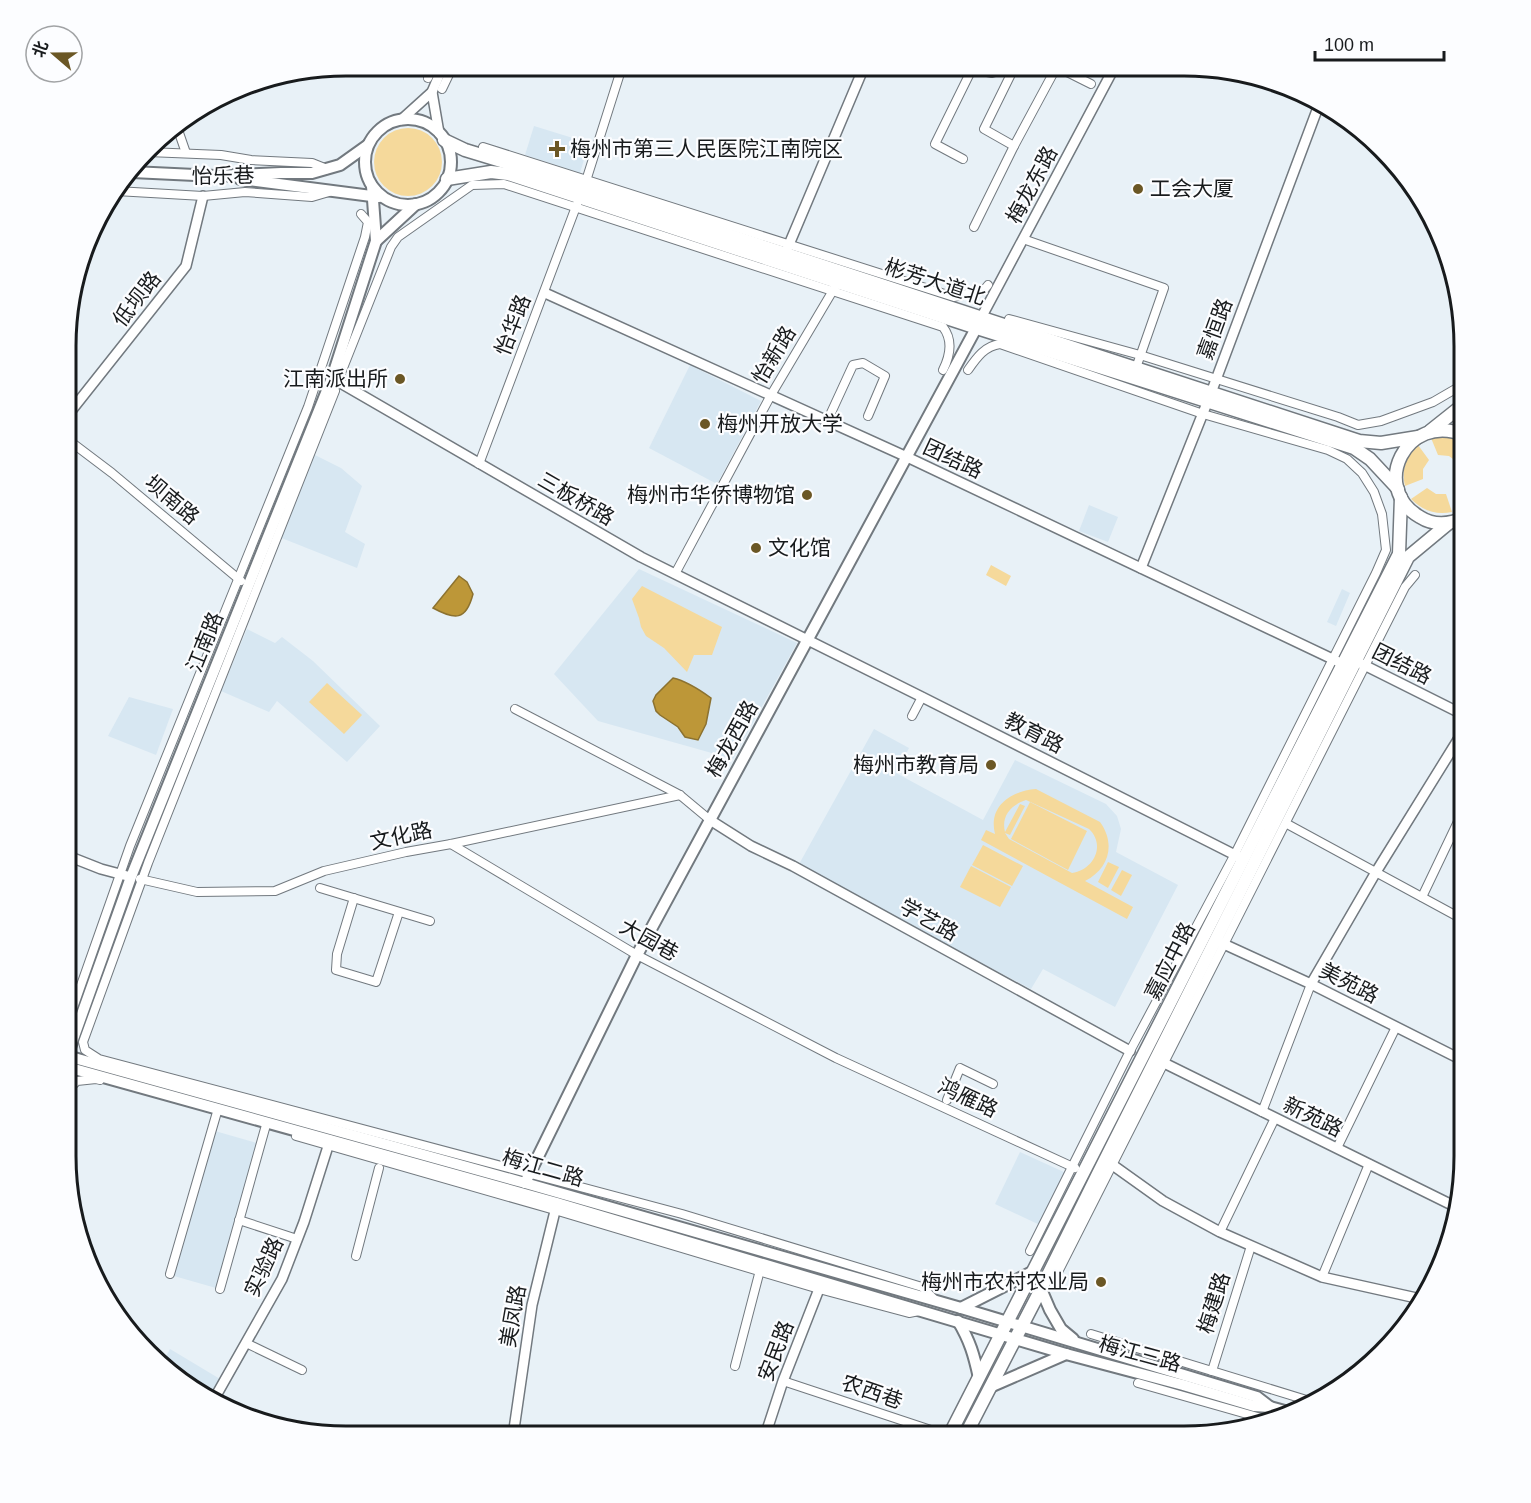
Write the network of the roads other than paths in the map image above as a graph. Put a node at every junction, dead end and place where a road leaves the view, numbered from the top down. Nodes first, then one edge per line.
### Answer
1 (439, 76) edge
2 (448, 76) edge
3 (619, 76) edge
4 (860, 76) edge
5 (966, 76) edge
6 (1008, 76) edge
7 (1053, 76) edge
8 (1074, 76) edge
9 (1110, 76) edge
10 (1091, 84) dead end
11 (442, 89) dead end
12 (432, 92) junction
13 (1317, 111) edge
14 (401, 120) junction
15 (179, 134) edge
16 (442, 137) junction
17 (369, 145) junction
18 (1014, 146) junction
19 (483, 147) dead end
20 (160, 152) edge
21 (186, 153) junction
22 (963, 159) dead end
23 (328, 170) junction
24 (140, 172) edge
25 (216, 176) junction
26 (447, 179) junction
27 (125, 192) edge
28 (330, 192) junction
29 (376, 193) junction
30 (582, 193) junction
31 (203, 196) junction
32 (416, 204) junction
33 (360, 214) dead end
34 (974, 227) dead end
35 (1023, 239) junction
36 (376, 241) junction
37 (787, 249) junction
38 (988, 285) dead end
39 (835, 286) junction
40 (545, 293) junction
41 (1009, 319) dead end
42 (979, 323) junction
43 (1140, 355) junction
44 (1136, 369) junction
45 (943, 370) dead end
46 (968, 370) dead end
47 (336, 376) junction
48 (1216, 379) junction
49 (1454, 390) edge
50 (335, 391) dead end
51 (771, 394) junction
52 (1207, 403) junction
53 (76, 405) edge
54 (1454, 412) edge
55 (830, 415) dead end
56 (868, 416) dead end
57 (1430, 432) junction
58 (1454, 432) edge
59 (1418, 437) junction
60 (76, 446) edge
61 (908, 457) junction
62 (479, 464) junction
63 (1399, 493) junction
64 (1454, 521) edge
65 (1449, 523) junction
66 (1141, 568) junction
67 (675, 574) junction
68 (1415, 575) dead end
69 (238, 579) junction
70 (248, 587) junction
71 (808, 641) junction
72 (1356, 661) junction
73 (1338, 662) junction
74 (922, 697) junction
75 (515, 709) dead end
76 (1454, 711) edge
77 (912, 716) dead end
78 (1454, 746) edge
79 (680, 795) junction
80 (710, 820) junction
81 (1289, 825) dead end
82 (1454, 829) edge
83 (451, 844) junction
84 (1239, 857) junction
85 (76, 859) edge
86 (1376, 872) junction
87 (131, 876) junction
88 (320, 888) dead end
89 (1422, 897) junction
90 (354, 898) junction
91 (399, 912) junction
92 (1454, 915) edge
93 (430, 921) dead end
94 (1219, 942) junction
95 (637, 956) junction
96 (1311, 984) junction
97 (76, 1003) edge
98 (1396, 1027) junction
99 (76, 1031) edge
100 (1130, 1051) junction
101 (1454, 1056) edge
102 (76, 1058) edge
103 (836, 1058) joint
104 (1160, 1061) junction
105 (76, 1069) edge
106 (76, 1082) edge
107 (993, 1084) dead end
108 (946, 1100) dead end
109 (217, 1112) dead end
110 (1262, 1112) junction
111 (1275, 1118) junction
112 (266, 1125) dead end
113 (330, 1140) junction
114 (1337, 1148) junction
115 (1369, 1164) junction
116 (1072, 1166) junction
117 (1114, 1166) dead end
118 (379, 1168) dead end
119 (1084, 1172) junction
120 (527, 1178) junction
121 (557, 1203) junction
122 (1450, 1204) edge
123 (239, 1220) junction
124 (1220, 1233) junction
125 (297, 1239) junction
126 (1251, 1246) junction
127 (1030, 1251) dead end
128 (356, 1256) dead end
129 (1034, 1271) junction
130 (1058, 1272) dead end
131 (170, 1274) dead end
132 (759, 1274) dead end
133 (1322, 1277) junction
134 (823, 1286) junction
135 (220, 1289) dead end
136 (1041, 1289) junction
137 (1415, 1298) edge
138 (961, 1308) junction
139 (958, 1321) junction
140 (1008, 1322) junction
141 (1022, 1326) junction
142 (1001, 1334) junction
143 (1091, 1334) dead end
144 (1015, 1339) junction
145 (246, 1342) junction
146 (1078, 1343) junction
147 (1066, 1354) junction
148 (735, 1365) dead end
149 (302, 1370) dead end
150 (1212, 1371) junction
151 (979, 1378) junction
152 (783, 1381) junction
153 (1138, 1383) dead end
154 (990, 1387) junction
155 (217, 1393) edge
156 (1304, 1399) edge
157 (1270, 1407) junction
158 (1279, 1409) edge
159 (1256, 1417) edge
160 (514, 1426) edge
161 (768, 1426) edge
162 (919, 1426) edge
163 (954, 1426) edge
164 (970, 1426) edge

1 - 12 street
2 - 11 street
3 - 30 street, 怡华路
4 - 37 street
5 - 22 street
6 - 18 street
7 - 18 street
8 - 10 street
9 - 35 street, 梅龙东路
12 - 14 street
12 - 16 street
13 - 48 street, 嘉恒路
14 - 16 main road
14 - 17 main road
15 - 21 street
16 - 26 main road
16 - 30 main road, 彬芳大道北
17 - 23 main road
17 - 29 main road
18 - 34 street
19 - 30 street
20 - 21 street
21 - 23 street
23 - 25 main road
24 - 25 main road
25 - 28 main road
26 - 30 main road, 彬芳大道北
26 - 32 main road
27 - 31 street, 怡乐巷
28 - 29 main road
28 - 31 street, 怡乐巷
29 - 32 main road
29 - 36 main road, 江南路
30 - 37 main road, 彬芳大道北
30 - 39 main road, 彬芳大道北
30 - 40 street, 怡华路
30 - 47 street
31 - 53 street, 低坝路
32 - 36 main road, 江南路
33 - 69 street
35 - 42 street, 梅龙东路
35 - 43 street
36 - 47 main road, 江南路
37 - 38 street
37 - 42 main road, 彬芳大道北
39 - 42 main road, 彬芳大道北
39 - 45 street
39 - 51 street, 怡新路
40 - 51 street, 团结路
40 - 62 street, 怡华路
41 - 43 street
42 - 44 main road, 彬芳大道北
42 - 52 main road, 彬芳大道北
42 - 61 main road, 梅龙西路
43 - 44 street
43 - 48 street
44 - 52 main road, 彬芳大道北
46 - 52 street
47 - 62 street, 三板桥路
47 - 70 main road, 江南路
48 - 49 street
48 - 52 street, 嘉恒路
50 - 87 street
51 - 61 street, 团结路
51 - 67 street, 怡新路
52 - 59 main road, 彬芳大道北
52 - 63 main road, 彬芳大道北
52 - 66 street, 嘉恒路
52 - 73 street
54 - 57 main road
55 - 56 street
57 - 58 main road
57 - 59 main road, 彬芳大道北
59 - 63 main road, 嘉应中路
60 - 69 street, 坝南路
61 - 66 street, 团结路
61 - 71 main road, 梅龙西路
62 - 67 street, 三板桥路
63 - 65 main road, 彬芳大道北
63 - 73 main road, 嘉应中路
64 - 65 main road
65 - 72 main road, 嘉应中路
66 - 73 street, 团结路
67 - 71 street, 三板桥路
68 - 94 street
69 - 70 street, 坝南路
69 - 87 street
70 - 87 main road, 江南路
71 - 74 street, 教育路
71 - 80 main road, 梅龙西路
72 - 76 street, 团结路
72 - 94 main road, 嘉应中路
73 - 84 main road, 嘉应中路
74 - 77 street
74 - 84 street, 教育路
75 - 79 street
78 - 86 street
79 - 80 street
79 - 83 street, 文化路
80 - 95 main road, 梅龙西路
80 - 100 street, 学艺路
81 - 86 street
82 - 89 street
83 - 87 street, 文化路
83 - 95 street, 大园巷
84 - 100 street
84 - 119 main road, 嘉应中路
85 - 87 street
86 - 89 street
86 - 96 street
87 - 97 street
87 - 99 main road, 江南路
87 - 120 street
88 - 90 street
89 - 92 street
90 - 91 street
90 - 91 street
91 - 93 street
94 - 96 street, 美苑路
94 - 104 main road, 嘉应中路
95 - 103 street, 大园巷
95 - 120 main road, 梅龙西路
96 - 98 street, 美苑路
96 - 110 street
98 - 101 street, 美苑路
98 - 114 street
100 - 116 street
102 - 120 main road, 梅江二路
103 - 116 street, 鸿雁路
104 - 110 street, 新苑路
104 - 130 street
104 - 136 main road, 嘉应中路
105 - 113 main road, 梅江二路
106 - 134 street
107 - 108 street
109 - 131 street
110 - 111 street, 新苑路
111 - 114 street, 新苑路
111 - 124 street
112 - 123 street
113 - 121 main road, 梅江二路
113 - 125 street, 实验路
114 - 115 street, 新苑路
115 - 122 street, 新苑路
115 - 133 street
116 - 119 street, 鸿雁路
116 - 127 street
117 - 124 street
118 - 128 street
119 - 129 main road, 嘉应中路
120 - 138 main road, 梅江二路
121 - 134 main road, 梅江二路
121 - 160 street, 美凤路
123 - 125 street
123 - 135 street
124 - 126 street
125 - 145 street, 实验路
126 - 133 street
126 - 150 street, 梅建路
129 - 138 main road
129 - 140 main road, 嘉应中路
132 - 148 street
133 - 137 street
134 - 139 main road, 梅江二路
134 - 152 street, 安民路
136 - 141 main road, 嘉应中路
136 - 146 main road
138 - 140 main road, 梅江二路
139 - 142 main road, 梅江二路
139 - 151 main road
140 - 141 main road, 梅江三路
140 - 142 main road, 嘉应中路
141 - 144 main road, 嘉应中路
141 - 146 main road, 梅江三路
142 - 144 main road, 梅江三路
142 - 151 main road, 嘉应中路
143 - 150 street
144 - 147 main road, 梅江三路
144 - 154 main road, 嘉应中路
145 - 149 street
145 - 155 street, 实验路
146 - 157 main road, 梅江三路
147 - 154 main road
147 - 157 main road, 梅江三路
150 - 156 street
151 - 163 main road, 嘉应中路
152 - 161 street, 安民路
152 - 162 street, 农西巷
153 - 159 street
154 - 164 main road, 嘉应中路
157 - 158 main road, 梅江三路

